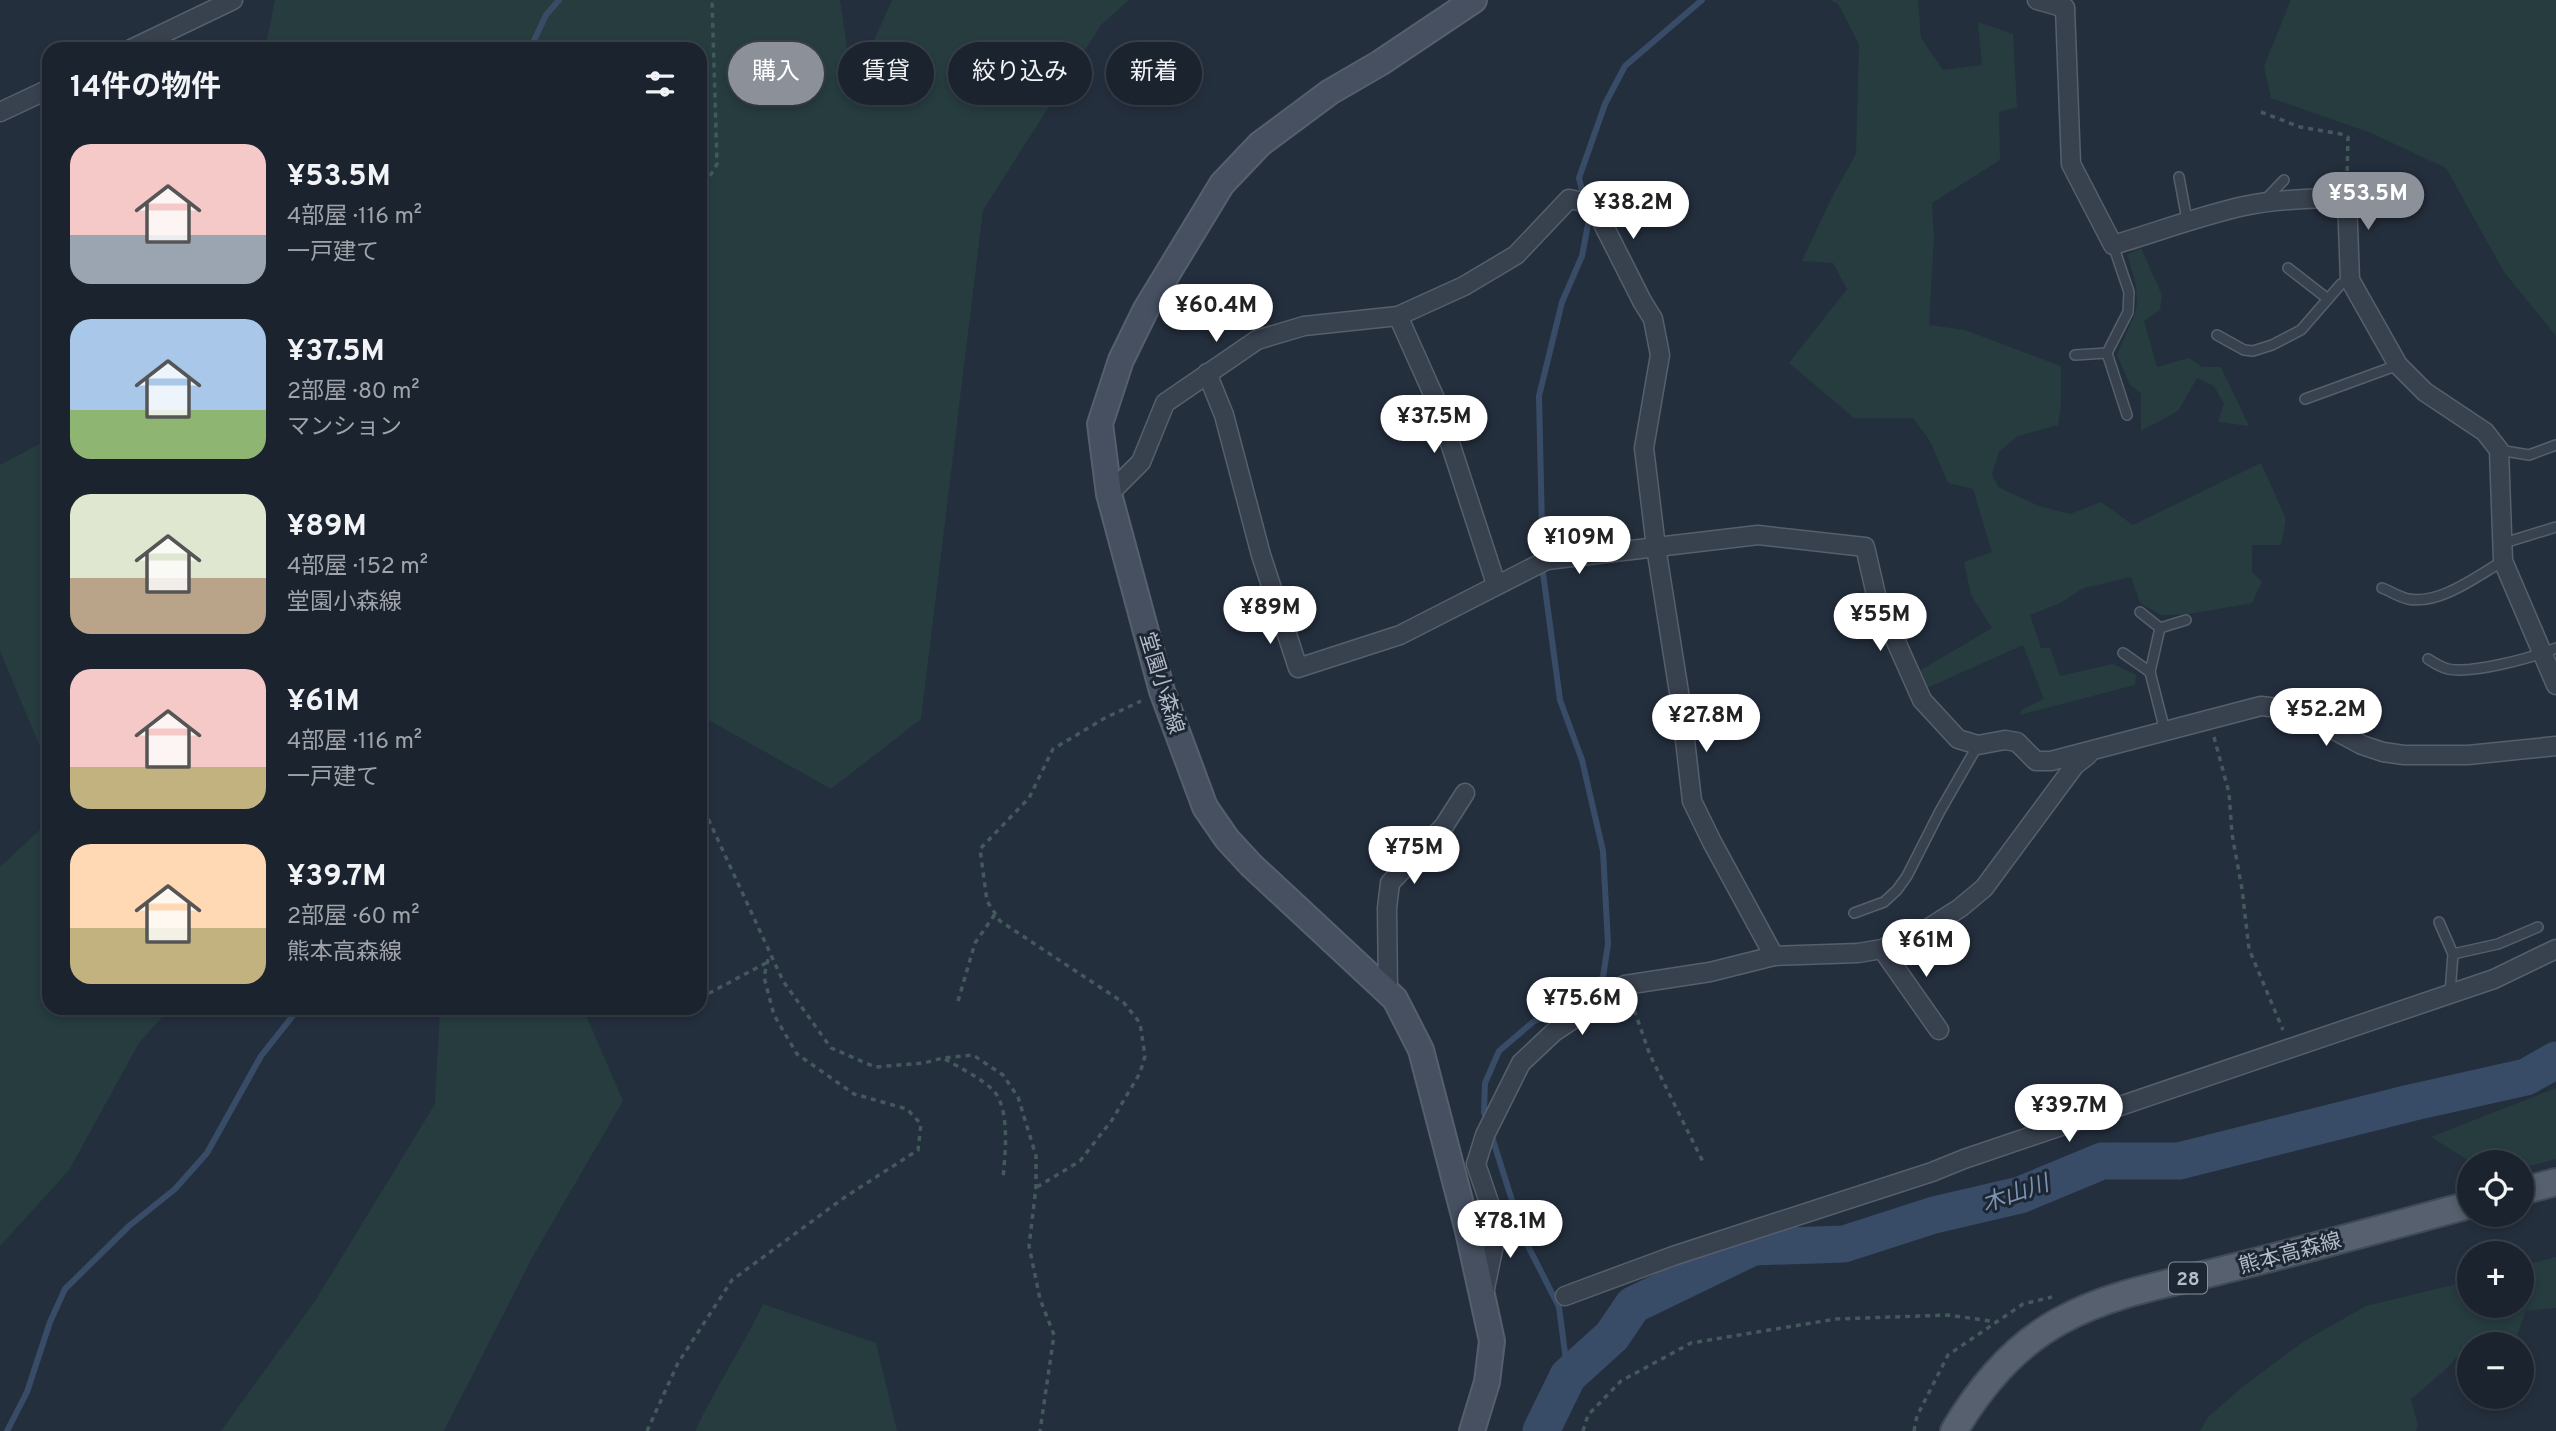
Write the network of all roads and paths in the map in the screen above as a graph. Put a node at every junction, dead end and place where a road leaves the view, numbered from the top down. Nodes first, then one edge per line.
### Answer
1 (233, 0) edge
2 (712, 0) edge
3 (1474, 0) edge
4 (2036, 0) edge
5 (2069, 4) edge
6 (146, 42) edge
7 (42, 92) edge
8 (0, 112) edge
9 (2261, 112) dead end
10 (2179, 177) dead end
11 (2284, 180) dead end
12 (707, 181) edge
13 (2347, 198) junction
14 (2262, 203) junction
15 (2187, 220) junction
16 (2113, 245) junction
17 (2288, 268) dead end
18 (2350, 280) junction
19 (2328, 299) junction
20 (1398, 316) junction
21 (2217, 335) dead end
22 (2107, 353) junction
23 (2075, 355) dead end
24 (2398, 365) junction
25 (1207, 373) junction
26 (2305, 400) dead end
27 (2127, 415) dead end
28 (2556, 445) edge
29 (2499, 450) junction
30 (1109, 494) junction
31 (2556, 527) edge
32 (1656, 547) junction
33 (2503, 552) junction
34 (1496, 584) junction
35 (2382, 588) dead end
36 (2140, 612) dead end
37 (2186, 620) dead end
38 (2160, 628) junction
39 (2549, 651) edge
40 (2123, 653) dead end
41 (2428, 659) dead end
42 (2150, 672) junction
43 (2556, 685) edge
44 (1162, 691) junction
45 (2209, 720) junction
46 (2165, 731) junction
47 (1978, 745) junction
48 (2556, 746) edge
49 (2094, 751) junction
50 (1465, 793) dead end
51 (707, 816) edge
52 (1854, 913) dead end
53 (995, 914) junction
54 (2439, 922) dead end
55 (2538, 927) dead end
56 (1882, 949) junction
57 (2556, 949) edge
58 (770, 953) junction
59 (2453, 954) junction
60 (1774, 956) junction
61 (767, 962) junction
62 (1625, 985) junction
63 (1388, 992) junction
64 (2450, 993) junction
65 (707, 994) edge
66 (958, 1001) dead end
67 (1939, 1030) dead end
68 (2291, 1048) junction
69 (943, 1058) junction
70 (1703, 1162) dead end
71 (1003, 1179) dead end
72 (2556, 1182) edge
73 (1036, 1187) junction
74 (2534, 1188) edge
75 (2457, 1208) edge
76 (1565, 1296) dead end
77 (1484, 1297) junction
78 (2054, 1297) dead end
79 (1996, 1322) junction
80 (647, 1431) edge
81 (1040, 1431) edge
82 (1472, 1431) edge
83 (1583, 1431) edge
84 (1914, 1431) edge
85 (1954, 1431) edge

1 - 6 street
2 - 12 path
3 - 30 main road, 堂園小森線
4 - 5 street
5 - 16 street
7 - 8 street
9 - 13 path
10 - 15 lane
11 - 14 lane
13 - 14 street
13 - 18 street
14 - 15 street
15 - 16 street
16 - 22 lane
17 - 19 lane
18 - 19 lane
18 - 24 street
19 - 21 lane
20 - 25 street
20 - 32 street
20 - 34 street
22 - 23 lane
22 - 27 lane
24 - 26 lane
24 - 29 street
25 - 30 street
25 - 34 street
28 - 29 lane
29 - 33 street
30 - 44 main road, 堂園小森線
31 - 33 lane
32 - 34 street
32 - 47 street
32 - 60 street
33 - 35 lane
33 - 39 street
36 - 38 lane
37 - 38 lane
38 - 42 lane
39 - 41 lane
39 - 43 street
40 - 42 lane
42 - 46 lane
44 - 53 path
44 - 63 main road, 堂園小森線
45 - 46 street
45 - 48 street
45 - 68 path
46 - 49 street
47 - 49 street
47 - 52 lane
49 - 56 street
50 - 63 street
51 - 58 path
53 - 66 path
53 - 73 path
54 - 59 lane
55 - 59 lane
56 - 60 street
56 - 67 street
57 - 64 street
58 - 61 path
58 - 69 path
59 - 64 lane
60 - 62 street
61 - 65 path
61 - 80 path
62 - 70 path
62 - 77 street
63 - 77 main road, 堂園小森線
64 - 68 street
68 - 76 street
69 - 71 path
69 - 73 path
72 - 74 main road
73 - 81 path
75 - 85 main road, 熊本高森線 / 28
77 - 82 main road, 堂園小森線
78 - 79 path
79 - 83 path
79 - 84 path

